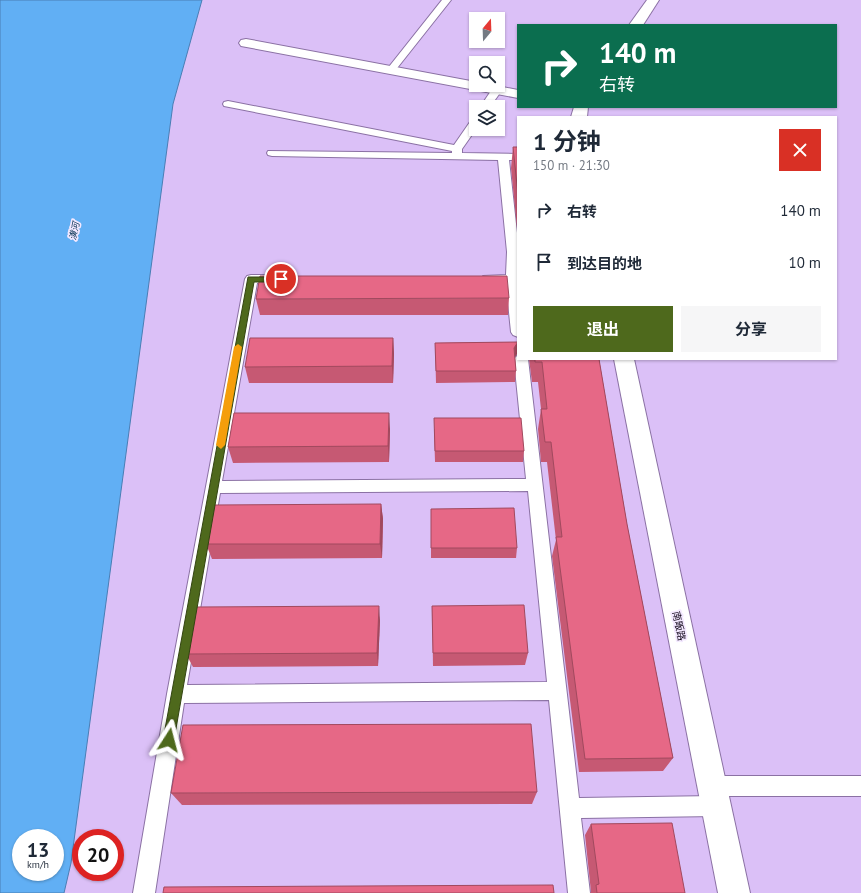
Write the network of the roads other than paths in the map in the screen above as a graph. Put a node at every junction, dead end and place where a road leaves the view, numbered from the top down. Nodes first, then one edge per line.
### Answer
1 (447, 0) edge
2 (653, 0) edge
3 (637, 24) edge
4 (246, 43) dead end
5 (391, 70) junction
6 (469, 85) edge
7 (505, 92) edge
8 (517, 94) edge
9 (228, 104) dead end
10 (469, 133) edge
11 (457, 153) junction
12 (272, 154) dead end
13 (503, 157) junction
14 (517, 157) edge
15 (290, 279) edge
16 (473, 279) edge
17 (512, 279) junction
18 (517, 323) edge
19 (521, 360) edge
20 (624, 360) edge
21 (535, 485) junction
22 (213, 487) junction
23 (557, 690) junction
24 (176, 694) junction
25 (861, 786) edge
26 (714, 796) junction
27 (570, 808) junction
28 (144, 893) edge
29 (579, 893) edge
30 (734, 893) edge

1 - 5 lane
2 - 3 street
4 - 5 street
5 - 6 street
7 - 8 street
9 - 11 lane
10 - 11 lane
11 - 12 lane
11 - 13 lane
13 - 14 lane
13 - 17 lane
15 - 22 lane
16 - 17 lane
17 - 18 lane
19 - 21 lane
20 - 26 street, 南畈路
21 - 22 lane
21 - 23 lane
22 - 24 lane
23 - 24 lane
23 - 27 lane
24 - 28 lane
25 - 26 lane
26 - 27 lane
26 - 30 street, 南畈路
27 - 29 lane

